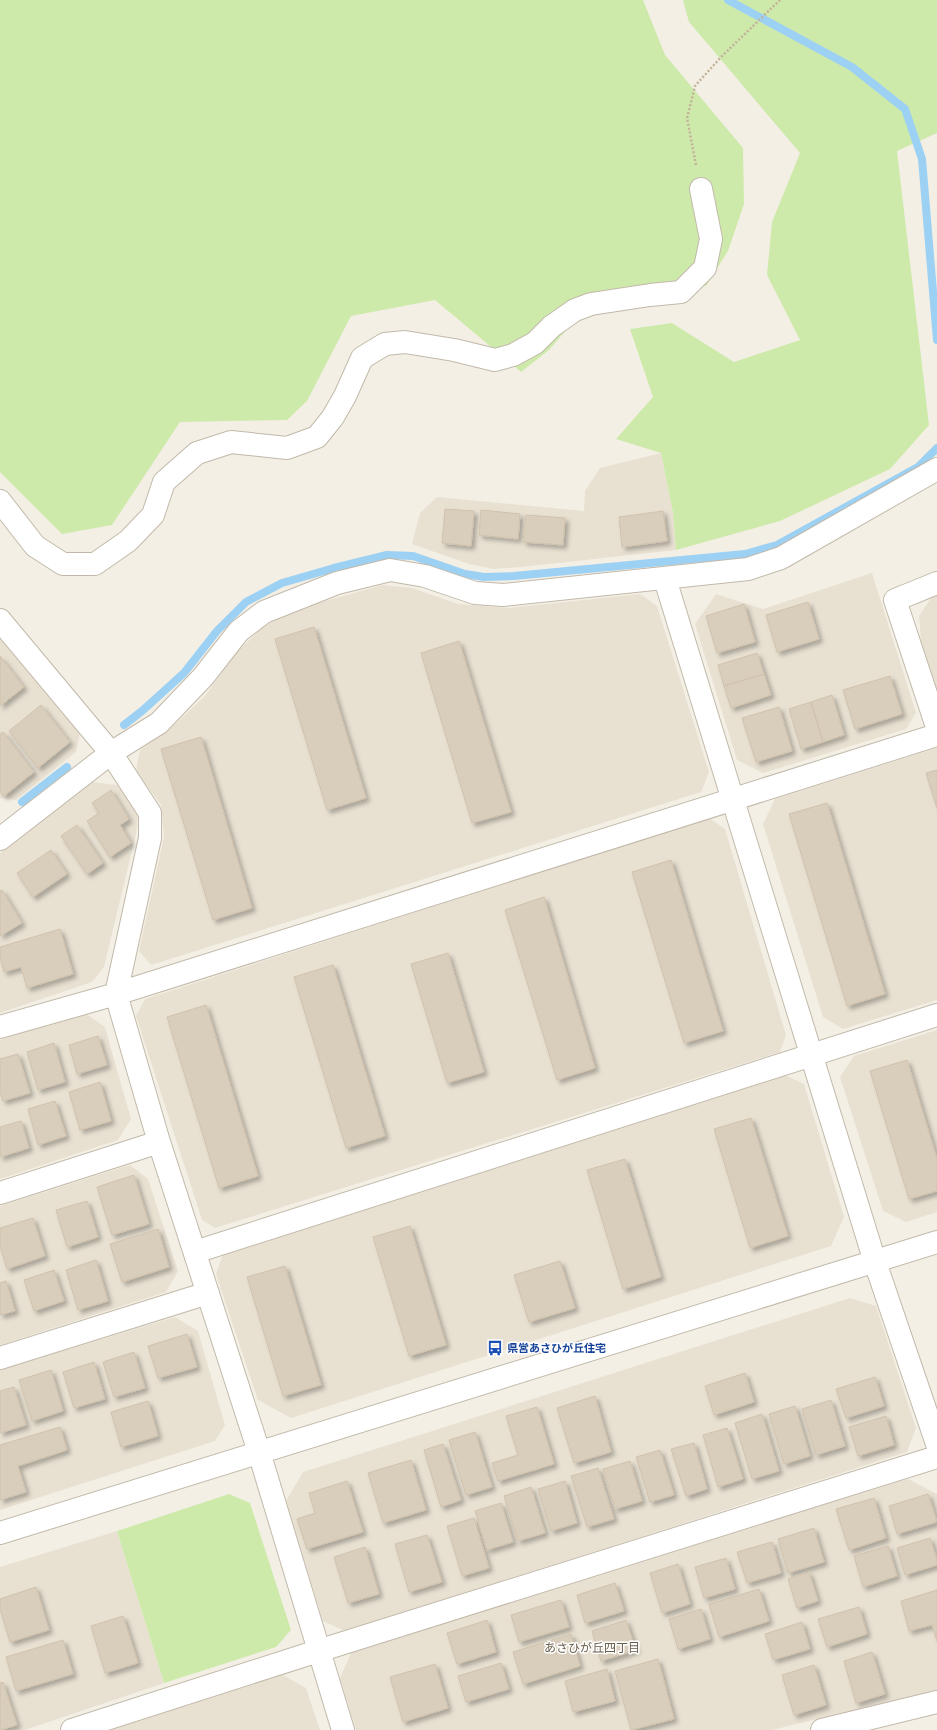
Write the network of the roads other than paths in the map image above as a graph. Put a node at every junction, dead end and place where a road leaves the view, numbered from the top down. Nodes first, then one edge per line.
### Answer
1 (701, 188) road end
2 (937, 469) edge
3 (0, 501) edge
4 (665, 579) junction
5 (937, 583) edge
6 (0, 620) edge
7 (937, 727) edge
8 (937, 735) edge
9 (111, 753) junction
10 (733, 798) junction
11 (2, 832) edge
12 (116, 994) junction
13 (937, 1015) edge
14 (0, 1028) edge
15 (812, 1054) junction
16 (159, 1142) junction
17 (0, 1193) edge
18 (937, 1242) edge
19 (195, 1252) junction
20 (875, 1262) junction
21 (208, 1293) junction
22 (0, 1358) edge
23 (937, 1444) edge
24 (259, 1452) junction
25 (937, 1457) edge
26 (0, 1533) edge
27 (318, 1651) junction
28 (937, 1702) edge
29 (72, 1730) edge
30 (343, 1730) edge
31 (822, 1730) edge

1 - 3 street
2 - 4 street
4 - 9 street
4 - 10 street
5 - 7 street
6 - 9 street
8 - 10 street
9 - 11 street
9 - 12 street
10 - 12 street
10 - 15 street
12 - 14 street
12 - 16 street
13 - 15 street
15 - 19 street
15 - 20 street
16 - 17 street
16 - 19 street
18 - 20 street
19 - 21 street
20 - 23 street
20 - 24 street
21 - 22 street
21 - 24 street
24 - 26 street
24 - 27 street
25 - 27 street
27 - 29 street
27 - 30 street
28 - 31 street

